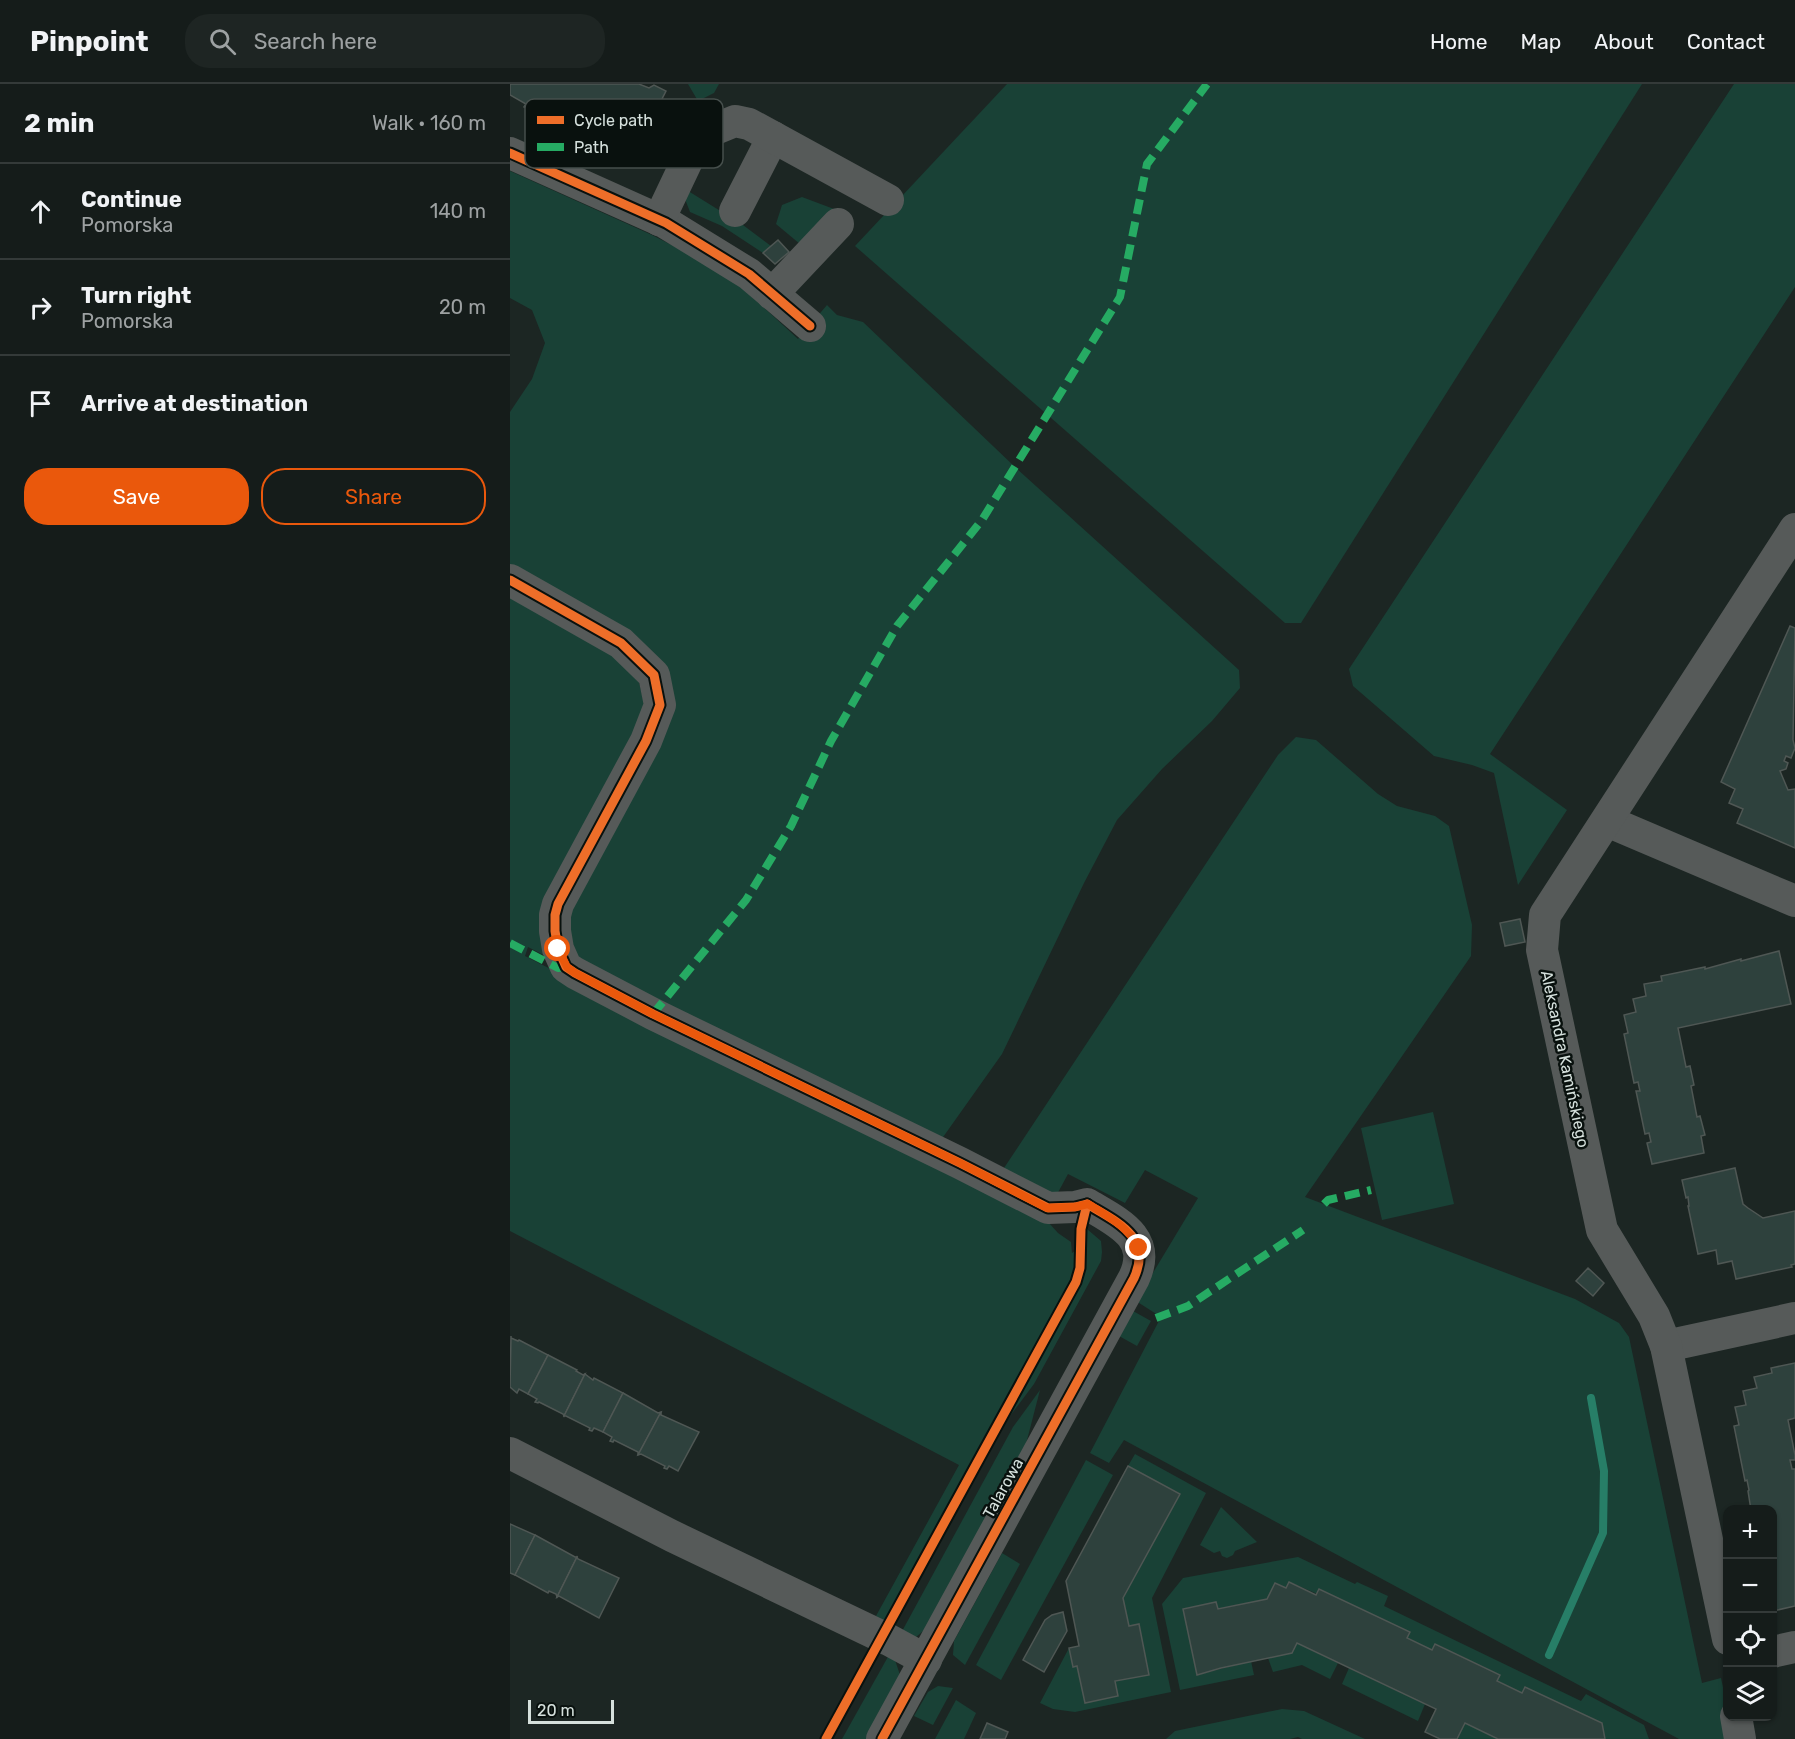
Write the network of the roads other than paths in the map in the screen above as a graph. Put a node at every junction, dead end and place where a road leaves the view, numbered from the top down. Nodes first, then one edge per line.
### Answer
1 (723, 127) edge
2 (773, 137) junction
3 (510, 153) edge
4 (525, 160) edge
5 (543, 168) edge
6 (684, 168) edge
7 (888, 200) dead end
8 (735, 211) dead end
9 (659, 220) junction
10 (838, 224) dead end
11 (772, 294) junction
12 (810, 326) dead end
13 (1792, 541) edge
14 (510, 580) edge
15 (1607, 820) junction
16 (1795, 901) edge
17 (1795, 1318) edge
18 (1666, 1346) junction
19 (510, 1453) edge
20 (1723, 1615) edge
21 (1795, 1647) edge
22 (1777, 1651) edge
23 (926, 1660) junction
24 (1737, 1721) edge
25 (882, 1739) edge
26 (1740, 1739) edge

1 - 2 street
2 - 7 street
2 - 8 street
3 - 4 street
5 - 9 street
6 - 9 street
9 - 11 street
10 - 11 street
11 - 12 street
13 - 15 street, Aleksandra Kamińskiego
14 - 23 street, Talarowa
15 - 16 street
15 - 18 street, Aleksandra Kamińskiego
17 - 18 street
18 - 20 street, Aleksandra Kamińskiego
19 - 23 street
21 - 22 street
23 - 25 street, Talarowa
24 - 26 street

